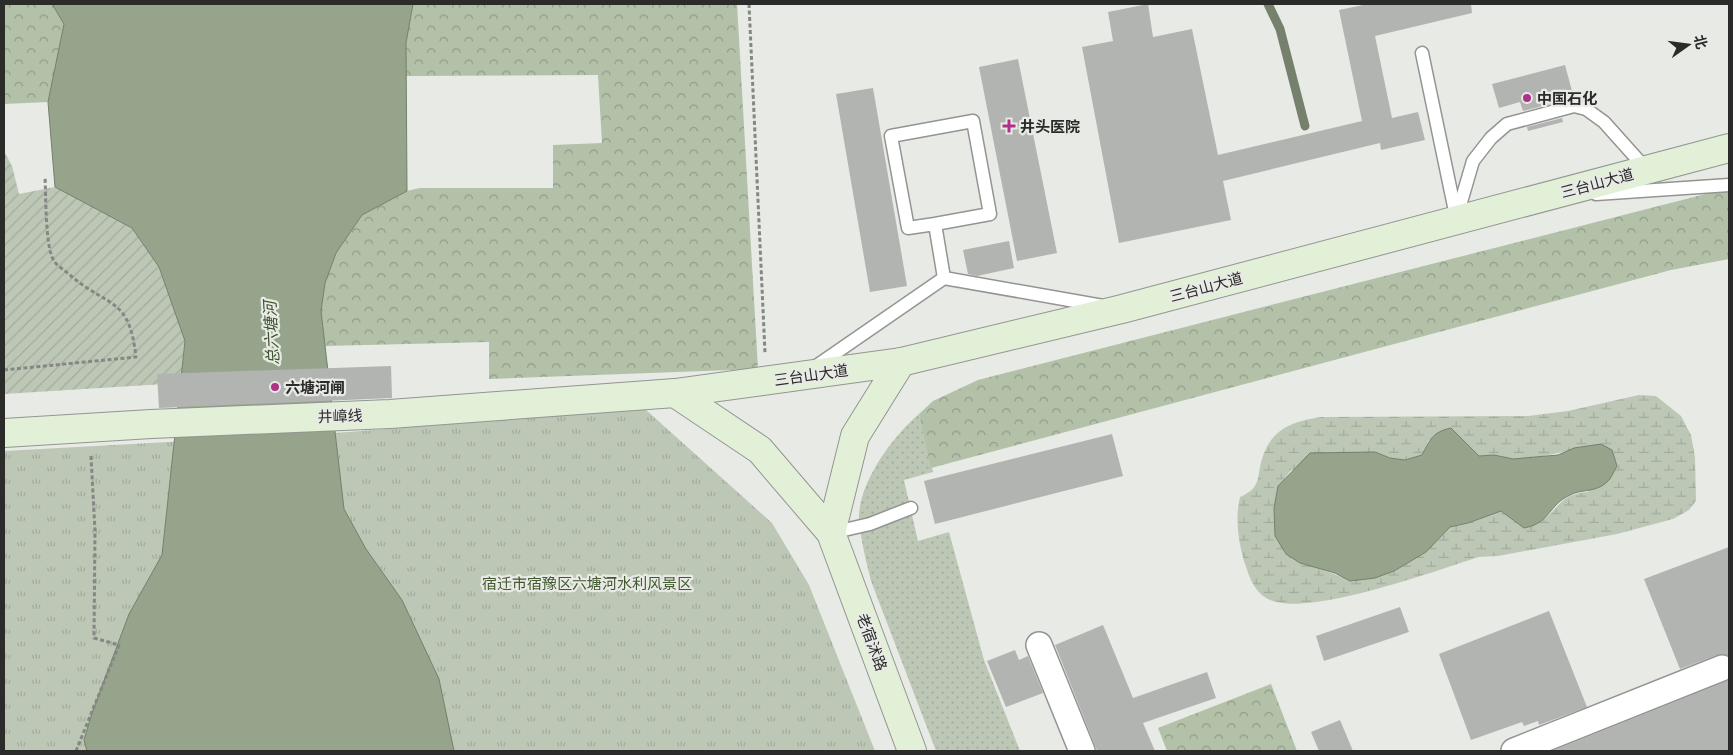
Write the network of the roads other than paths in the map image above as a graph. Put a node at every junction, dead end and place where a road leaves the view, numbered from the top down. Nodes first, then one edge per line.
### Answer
1 (1422, 53) dead end
2 (1729, 148) edge
3 (1647, 170) junction
4 (1729, 185) edge
5 (1534, 200) junction
6 (1456, 219) junction
7 (935, 224) junction
8 (944, 278) junction
9 (1122, 309) junction
10 (902, 362) junction
11 (802, 376) junction
12 (675, 393) junction
13 (4, 433) edge
14 (911, 508) dead end
15 (831, 533) junction
16 (1039, 645) dead end
17 (1722, 668) dead end
18 (912, 751) edge
19 (1082, 751) edge
20 (1514, 751) edge

1 - 6 lane
2 - 3 main road, 三台山大道
3 - 5 main road, 三台山大道
3 - 6 lane
4 - 5 lane
5 - 6 main road, 三台山大道
6 - 9 main road, 三台山大道
7 - 7 lane
7 - 8 lane
8 - 9 lane
8 - 11 lane
9 - 10 main road, 三台山大道
10 - 11 main road, 三台山大道
10 - 15 main road
11 - 12 main road, 三台山大道
12 - 13 main road, 井嶂线
12 - 15 main road, 老宿沭路
14 - 15 lane
15 - 18 main road, 老宿沭路
16 - 19 street
17 - 20 street

